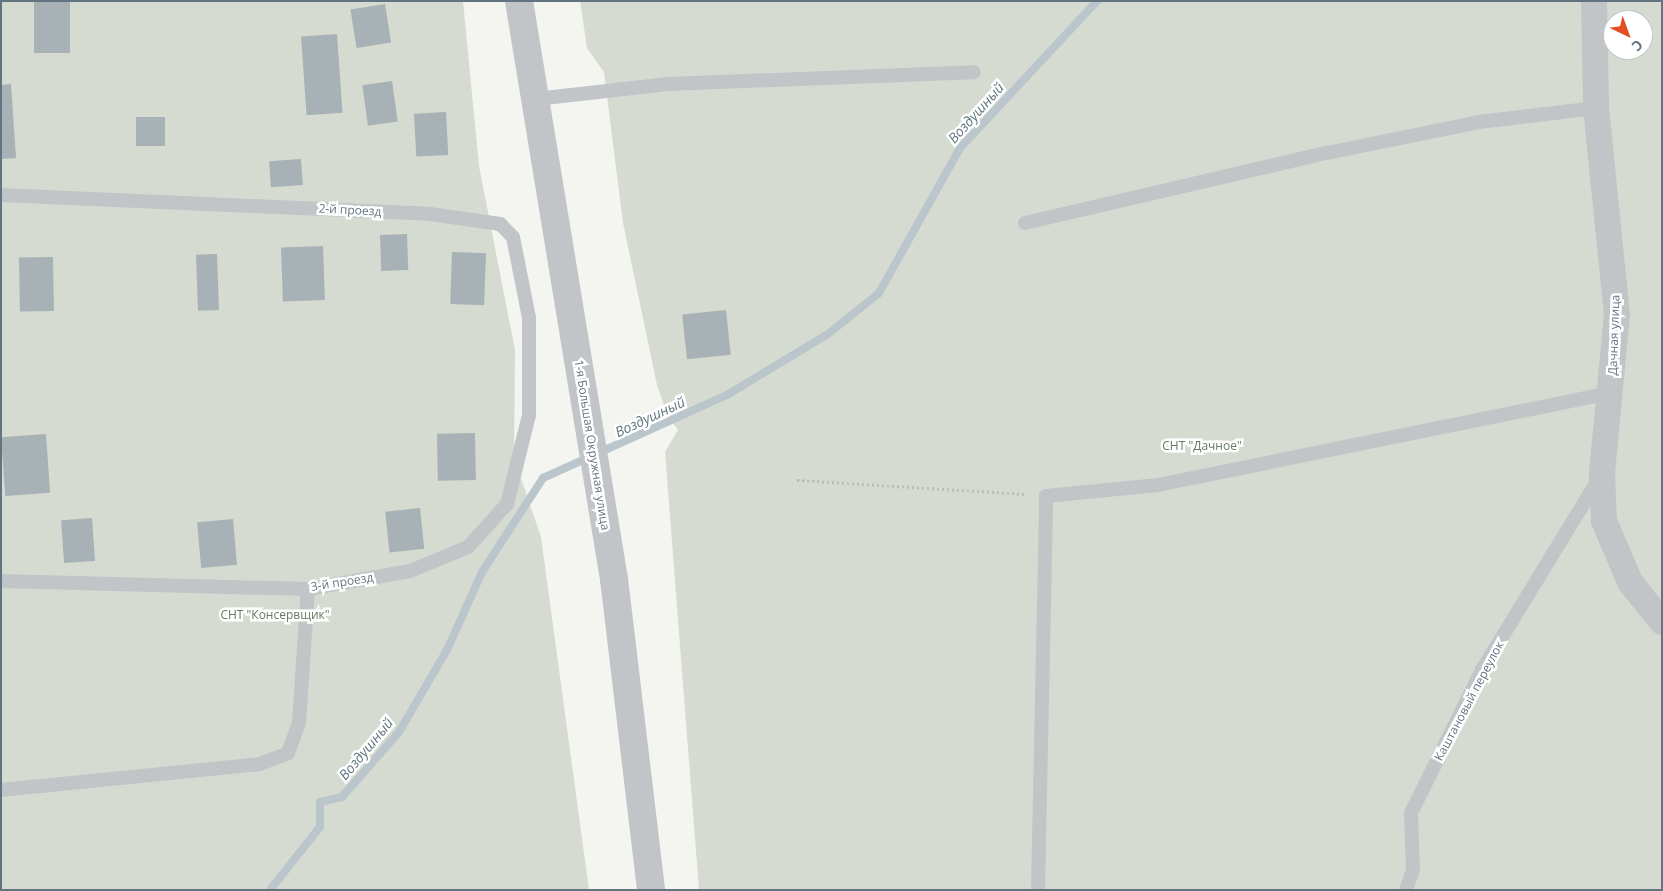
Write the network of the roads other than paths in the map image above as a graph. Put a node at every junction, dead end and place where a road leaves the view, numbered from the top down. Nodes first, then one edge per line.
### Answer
1 (519, 1) edge
2 (1594, 1) edge
3 (974, 72) dead end
4 (536, 99) junction
5 (1596, 108) junction
6 (1, 195) edge
7 (1026, 224) dead end
8 (1612, 392) junction
9 (529, 415) joint
10 (1602, 473) junction
11 (1, 581) edge
12 (308, 589) junction
13 (1662, 622) edge
14 (1, 790) edge
15 (650, 890) edge
16 (1038, 890) edge
17 (1406, 890) edge

1 - 4 street, 1-я Большая Окружная улица
2 - 5 street, Дачная улица
3 - 4 lane
4 - 15 street, 1-я Большая Окружная улица
5 - 7 lane
5 - 8 street, Дачная улица
6 - 9 lane, 2-й проезд
8 - 10 street, Дачная улица
8 - 16 lane
9 - 12 lane, 3-й проезд
10 - 13 street, Дачная улица
10 - 17 lane, Каштановый переулок
11 - 12 lane, 3-й проезд
12 - 14 lane

